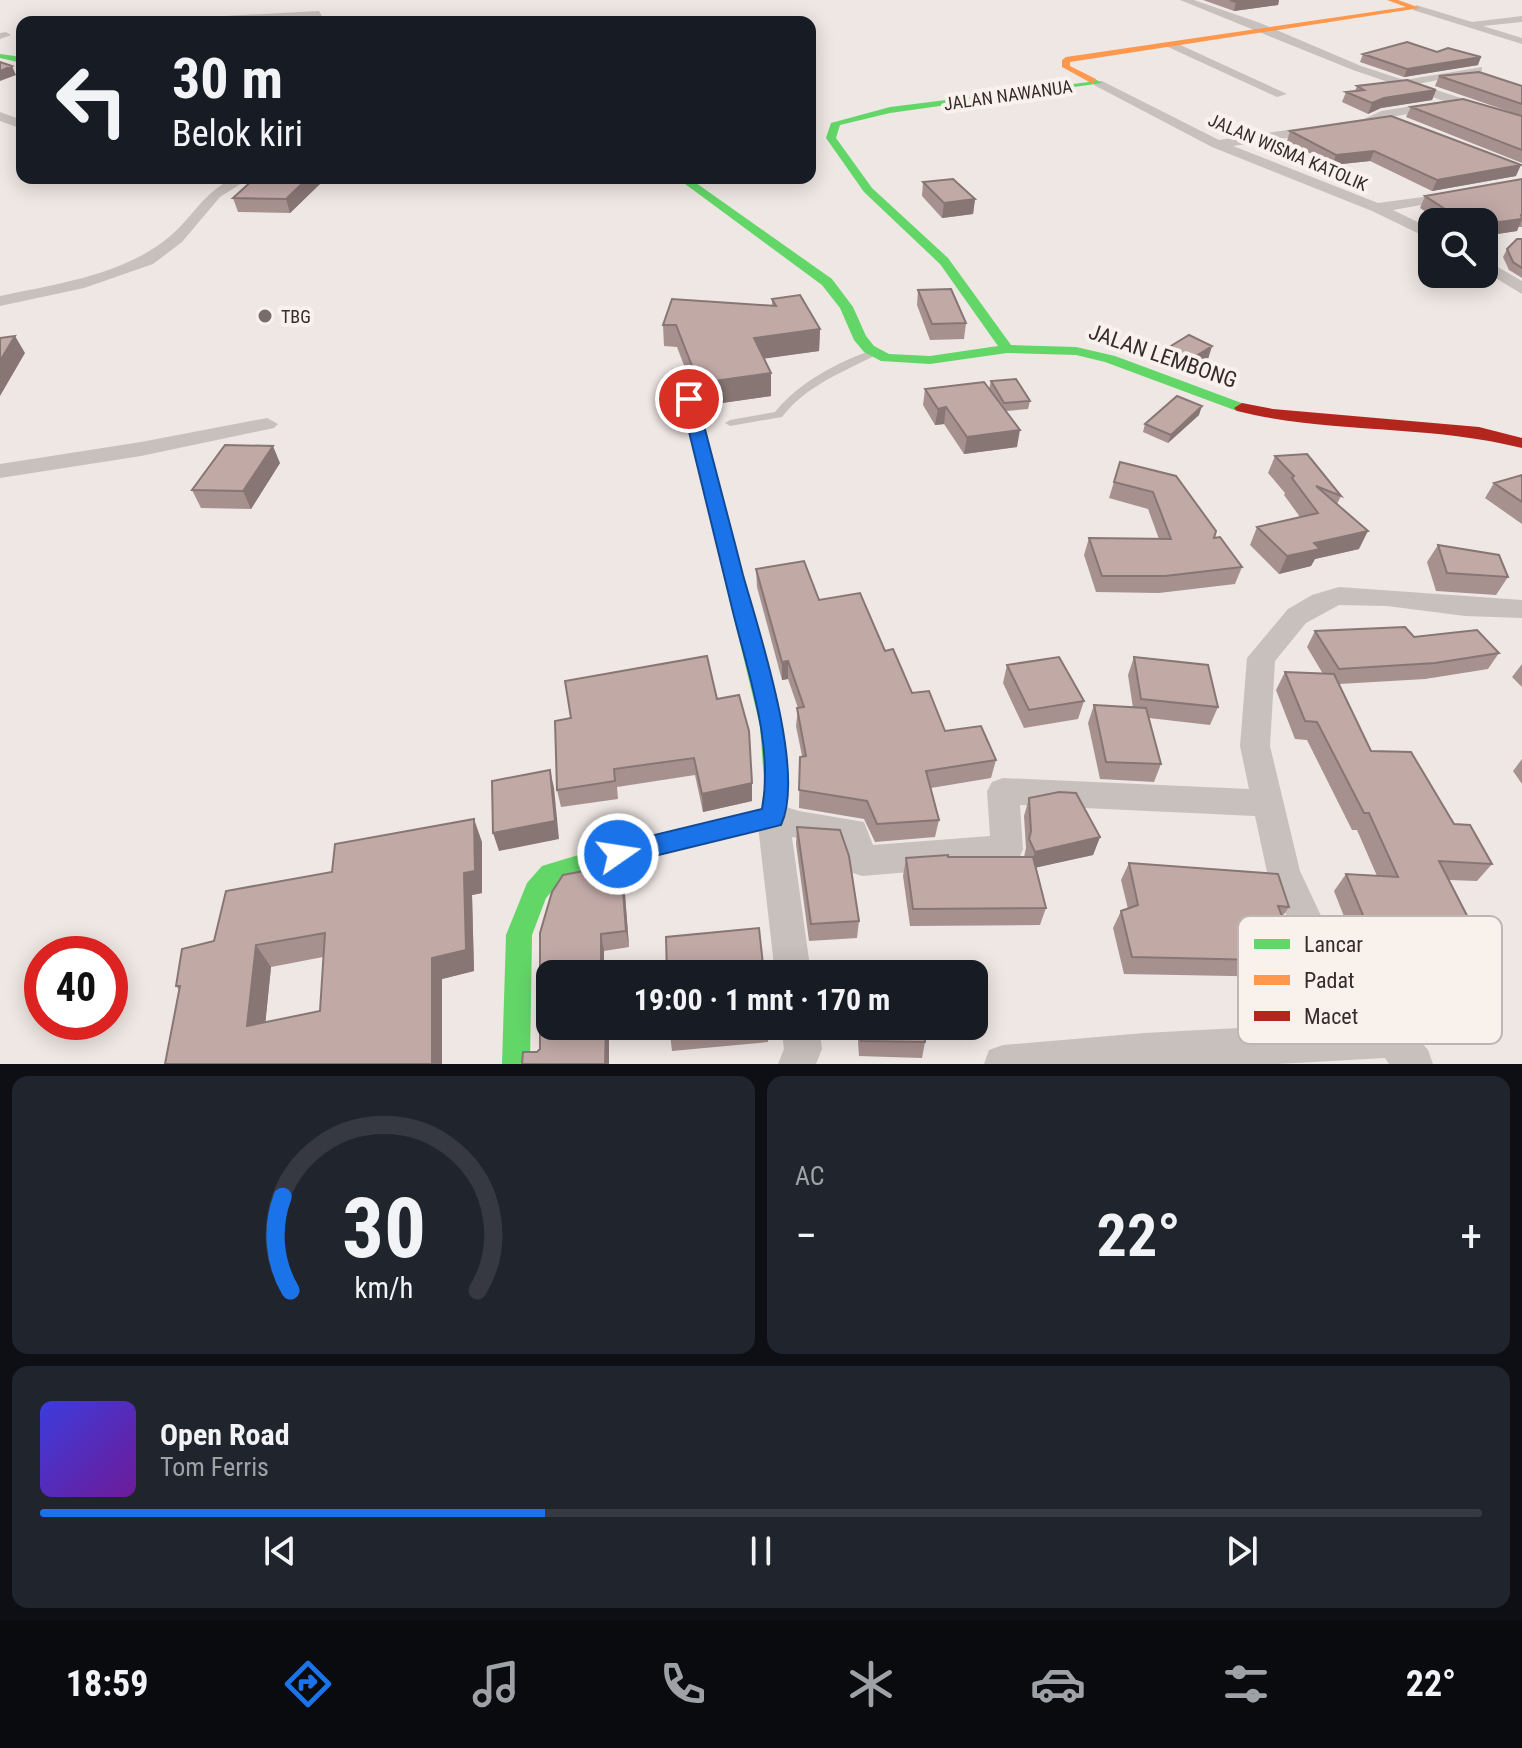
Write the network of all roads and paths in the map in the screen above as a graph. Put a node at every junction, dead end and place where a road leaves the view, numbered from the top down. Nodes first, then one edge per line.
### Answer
1 (1182, 0) edge
2 (1391, 0) edge
3 (1416, 8) junction
4 (1522, 19) edge
5 (1467, 24) junction
6 (1269, 32) junction
7 (1522, 41) edge
8 (1172, 45) junction
9 (1478, 69) edge
10 (1098, 83) junction
11 (1402, 84) junction
12 (1281, 94) dead end
13 (1381, 115) junction
14 (1409, 126) edge
15 (1217, 144) junction
16 (232, 184) edge
17 (690, 184) edge
18 (1467, 192) edge
19 (1377, 208) junction
20 (1418, 228) edge
21 (1498, 273) edge
22 (1522, 289) edge
23 (0, 301) edge
24 (1007, 349) junction
25 (875, 352) junction
26 (689, 399) dead end
27 (730, 423) dead end
28 (267, 424) dead end
29 (1522, 443) edge
30 (0, 471) edge
31 (1522, 609) edge
32 (1268, 803) junction
33 (773, 817) junction
34 (1304, 916) edge
35 (791, 960) edge
36 (802, 1040) edge
37 (1404, 1052) edge
38 (516, 1064) edge
39 (797, 1064) edge
40 (1003, 1064) edge

1 - 6 street
2 - 3 street
3 - 5 street
3 - 6 street, JALAN NAWANUA
4 - 5 street
5 - 7 street
6 - 8 street, JALAN NAWANUA
6 - 11 street
8 - 10 street, JALAN NAWANUA
8 - 12 street
9 - 11 street
10 - 15 street, JALAN WISMA KATOLIK
10 - 24 street, JALAN NAWANUA
11 - 13 street
13 - 14 street
13 - 15 street
15 - 19 street, JALAN WISMA KATOLIK
16 - 23 street
17 - 25 street
18 - 19 street, JALAN WISMA KATOLIK
19 - 20 street
21 - 22 street
24 - 25 street, JALAN LEMBONG
24 - 29 street, JALAN LEMBONG
25 - 27 lane
26 - 33 street
28 - 30 street
31 - 32 street
32 - 33 street
32 - 34 street
33 - 35 street
33 - 38 street
36 - 39 street
37 - 40 street

